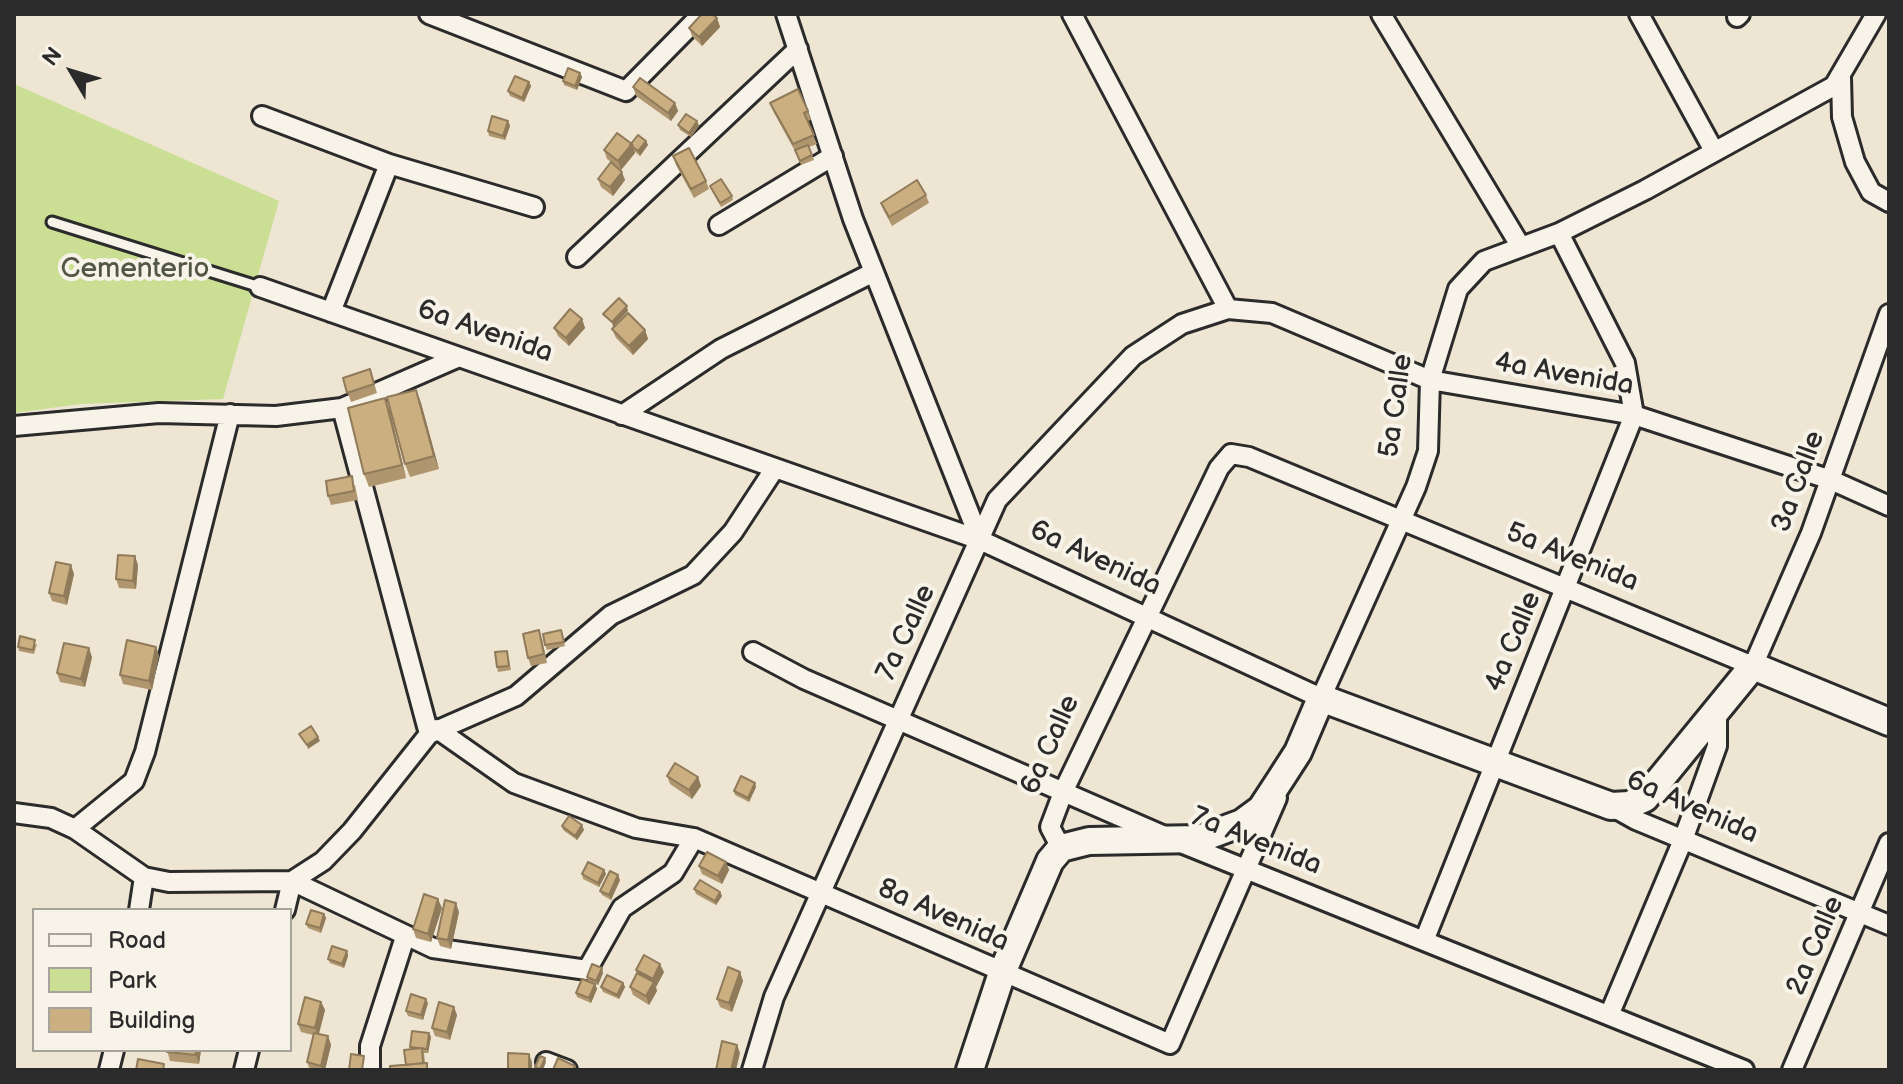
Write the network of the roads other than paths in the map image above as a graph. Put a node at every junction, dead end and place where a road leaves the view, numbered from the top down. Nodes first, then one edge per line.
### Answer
1 (429, 14) edge
2 (702, 14) edge
3 (786, 14) edge
4 (1072, 14) edge
5 (1381, 14) edge
6 (1639, 14) edge
7 (1876, 14) edge
8 (798, 49) junction
9 (1841, 78) junction
10 (262, 116) dead end
11 (1714, 151) junction
12 (833, 156) junction
13 (389, 164) junction
14 (1889, 202) edge
15 (534, 207) dead end
16 (52, 222) dead end
17 (719, 225) dead end
18 (1559, 233) junction
19 (1521, 247) junction
20 (577, 257) dead end
21 (874, 272) junction
22 (260, 287) joint
23 (1228, 309) junction
24 (331, 312) junction
25 (1889, 314) edge
26 (459, 357) junction
27 (1430, 380) junction
28 (342, 408) junction
29 (230, 414) junction
30 (622, 415) junction
31 (1634, 415) junction
32 (14, 426) edge
33 (1231, 454) joint
34 (775, 468) junction
35 (1831, 480) junction
36 (1889, 506) edge
37 (1401, 523) junction
38 (980, 540) junction
39 (1566, 590) junction
40 (1145, 618) junction
41 (753, 652) dead end
42 (1753, 666) junction
43 (1321, 698) junction
44 (1717, 710) junction
45 (898, 719) junction
46 (1889, 722) edge
47 (433, 732) junction
48 (1298, 752) junction
49 (1496, 762) junction
50 (1064, 790) junction
51 (1611, 806) junction
52 (14, 813) edge
53 (75, 829) junction
54 (694, 838) junction
55 (1683, 840) junction
56 (1176, 841) junction
57 (1889, 843) edge
58 (1061, 848) junction
59 (1246, 868) junction
60 (144, 877) junction
61 (292, 881) junction
62 (821, 893) junction
63 (139, 908) edge
64 (285, 908) edge
65 (1860, 914) junction
66 (1889, 925) edge
67 (405, 937) junction
68 (1424, 941) junction
69 (1002, 973) junction
70 (1610, 1013) junction
71 (1170, 1044) joint
72 (546, 1062) edge
73 (370, 1070) edge
74 (567, 1070) edge
75 (752, 1070) edge
76 (970, 1070) edge
77 (1744, 1070) edge
78 (1792, 1070) edge

1 - 2 street
3 - 8 street
4 - 23 street
5 - 19 street
6 - 11 street
7 - 9 street, 5a Calle
8 - 12 street
8 - 20 street
9 - 11 street, 5a Calle
9 - 14 street
10 - 13 street
11 - 18 street, 5a Calle
12 - 17 street
12 - 21 street
13 - 15 street
13 - 24 street
16 - 22 lane
18 - 19 street, 5a Calle
18 - 31 street
19 - 27 street, 5a Calle
21 - 30 street
21 - 38 street
22 - 24 street, 6a Avenida
23 - 27 street, 4a Avenida
23 - 38 street, 7a Calle
24 - 26 street, 6a Avenida
25 - 35 street, 3a Calle
26 - 28 street
26 - 30 street, 6a Avenida
27 - 31 street, 4a Avenida
27 - 37 street, 5a Calle
28 - 29 street
28 - 47 street
29 - 32 street
29 - 53 street
30 - 34 street, 6a Avenida
31 - 35 street, 4a Avenida
31 - 39 street, 4a Calle
33 - 37 street, 5a Avenida
33 - 40 street, 6a Calle
34 - 38 street, 6a Avenida
34 - 47 street
35 - 36 street, 4a Avenida
35 - 42 street, 3a Calle
37 - 39 street, 5a Avenida
37 - 43 street, 5a Calle
38 - 40 street, 6a Avenida
38 - 45 street, 7a Calle
39 - 42 street, 5a Avenida
39 - 49 street, 4a Calle
40 - 43 street, 6a Avenida
40 - 50 street, 6a Calle
41 - 45 street, 7a Avenida
42 - 44 street
42 - 46 street, 5a Avenida
43 - 48 street, 5a Calle
43 - 49 street, 6a Avenida
44 - 51 street
44 - 55 street
45 - 50 street, 7a Avenida
45 - 62 street, 7a Calle
47 - 54 street, 8a Avenida
47 - 61 street
48 - 56 street
48 - 59 street, 5a Calle
49 - 51 street, 6a Avenida
49 - 68 street, 4a Calle
50 - 56 street, 7a Avenida
50 - 58 street, 6a Calle
51 - 55 street, 6a Avenida
52 - 53 street
53 - 60 street
54 - 62 street, 8a Avenida
54 - 67 street
55 - 65 street, 6a Avenida
55 - 70 street
56 - 58 street
56 - 59 street, 7a Avenida
57 - 65 street, 2a Calle
58 - 69 street
59 - 68 street, 7a Avenida
59 - 71 street, 5a Calle
60 - 61 street
60 - 63 street
61 - 64 street
61 - 67 street
62 - 69 street, 8a Avenida
62 - 75 street, 7a Calle
65 - 66 street, 6a Avenida
65 - 78 street, 2a Calle
67 - 73 street
68 - 70 street, 7a Avenida
69 - 71 street, 8a Avenida
69 - 76 street
70 - 77 street, 7a Avenida
72 - 74 street

